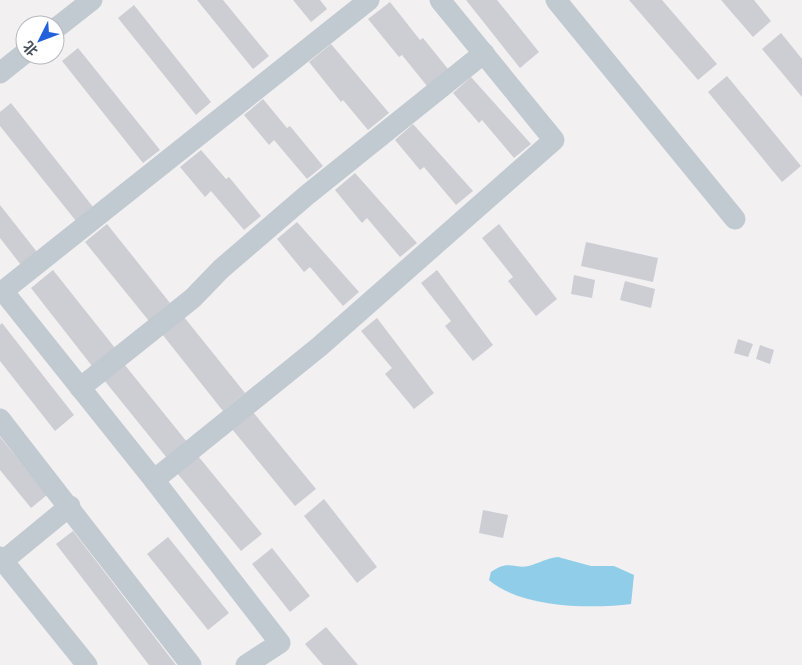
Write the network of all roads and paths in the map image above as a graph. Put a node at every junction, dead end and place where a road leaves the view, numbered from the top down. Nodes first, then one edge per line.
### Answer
1 (92, 0) edge
2 (369, 0) edge
3 (440, 0) edge
4 (556, 0) edge
5 (65, 21) edge
6 (484, 53) junction
7 (15, 61) edge
8 (0, 73) edge
9 (735, 219) dead end
10 (2, 292) edge
11 (80, 388) junction
12 (0, 419) edge
13 (154, 480) junction
14 (70, 506) junction
15 (1, 559) edge
16 (87, 665) edge
17 (190, 665) edge
18 (246, 665) edge

1 - 5 street
2 - 10 street
3 - 6 street
4 - 9 street
6 - 11 street
6 - 13 street
7 - 8 street
10 - 11 street
11 - 13 street
12 - 14 street
13 - 18 street
14 - 15 street
14 - 17 street
15 - 16 street

